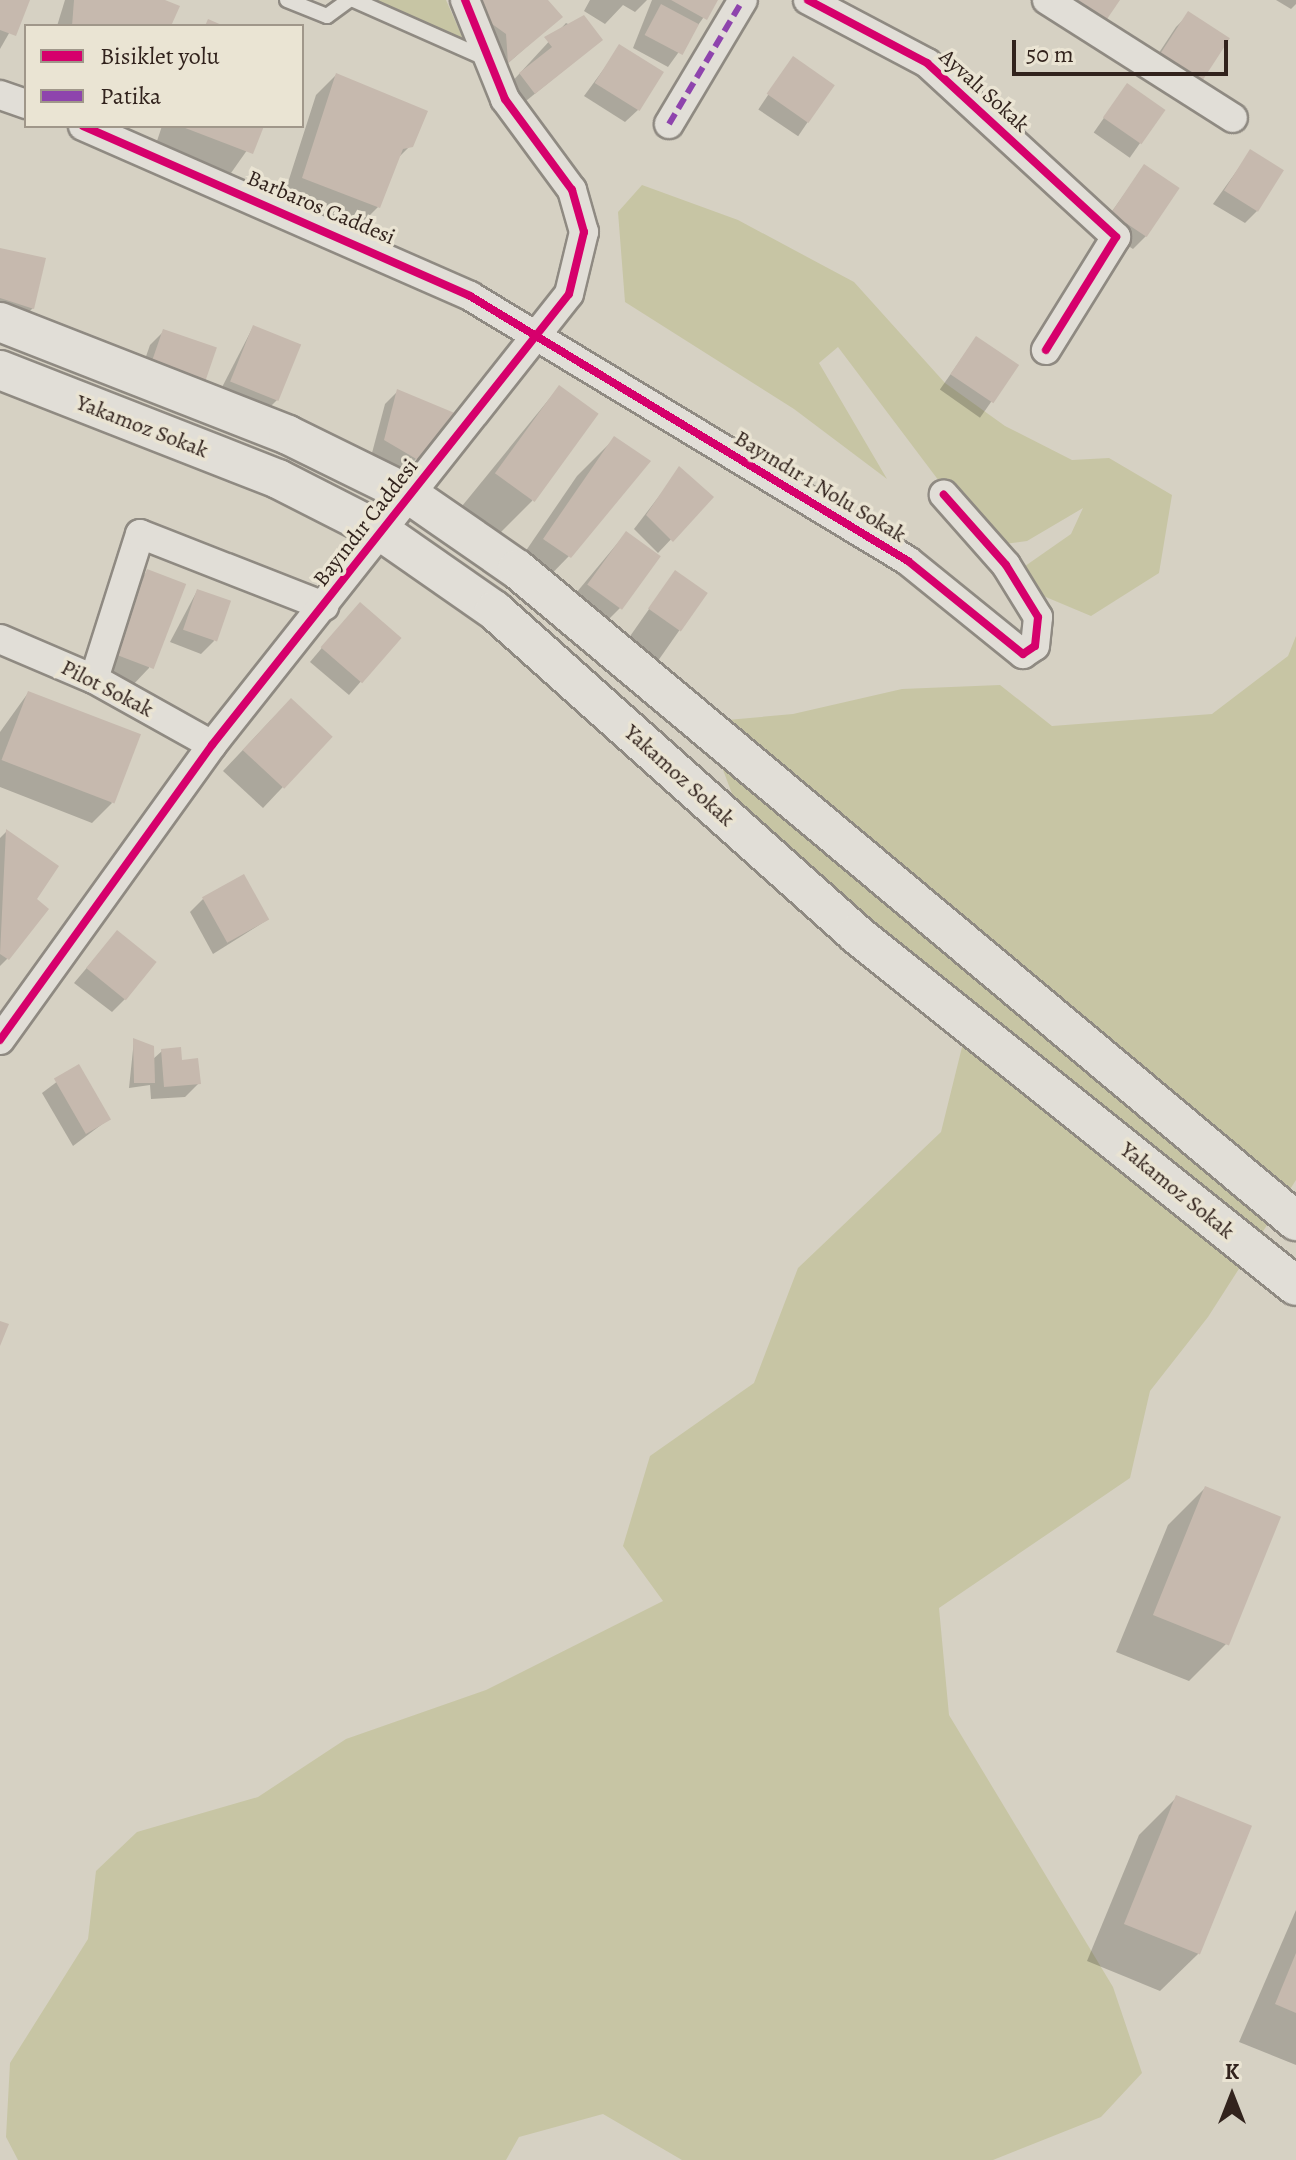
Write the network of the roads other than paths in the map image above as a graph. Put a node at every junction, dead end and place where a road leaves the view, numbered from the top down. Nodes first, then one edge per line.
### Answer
1 (287, 0) edge
2 (352, 0) edge
3 (465, 0) edge
4 (743, 0) edge
5 (808, 0) edge
6 (1047, 0) edge
7 (488, 59) junction
8 (0, 95) edge
9 (24, 103) edge
10 (1233, 118) dead end
11 (669, 124) dead end
12 (88, 128) edge
13 (0, 322) edge
14 (539, 337) junction
15 (1046, 350) dead end
16 (0, 370) edge
17 (410, 495) junction
18 (944, 495) dead end
19 (382, 532) junction
20 (324, 606) junction
21 (0, 639) edge
22 (94, 679) junction
23 (212, 745) junction
24 (0, 1040) edge
25 (1296, 1221) edge
26 (1296, 1286) edge

1 - 2 lane
2 - 7 lane
3 - 7 street, Bayındır Caddesi
4 - 11 street
5 - 15 street, Ayvalı Sokak
6 - 10 street
7 - 14 street, Bayındır Caddesi
8 - 9 street
12 - 14 street, Barbaros Caddesi
13 - 17 main road, Yakamoz Sokak
14 - 17 street, Bayındır Caddesi
14 - 18 street, Bayındır 1 Nolu Sokak
16 - 19 main road, Yakamoz Sokak
17 - 19 street, Bayındır Caddesi
17 - 25 main road, Yakamoz Sokak
19 - 20 street, Bayındır Caddesi
19 - 26 main road, Yakamoz Sokak
20 - 22 street
20 - 23 street, Bayındır Caddesi
21 - 22 street, Pilot Sokak
22 - 23 street, Pilot Sokak
23 - 24 street, Bayındır Caddesi

